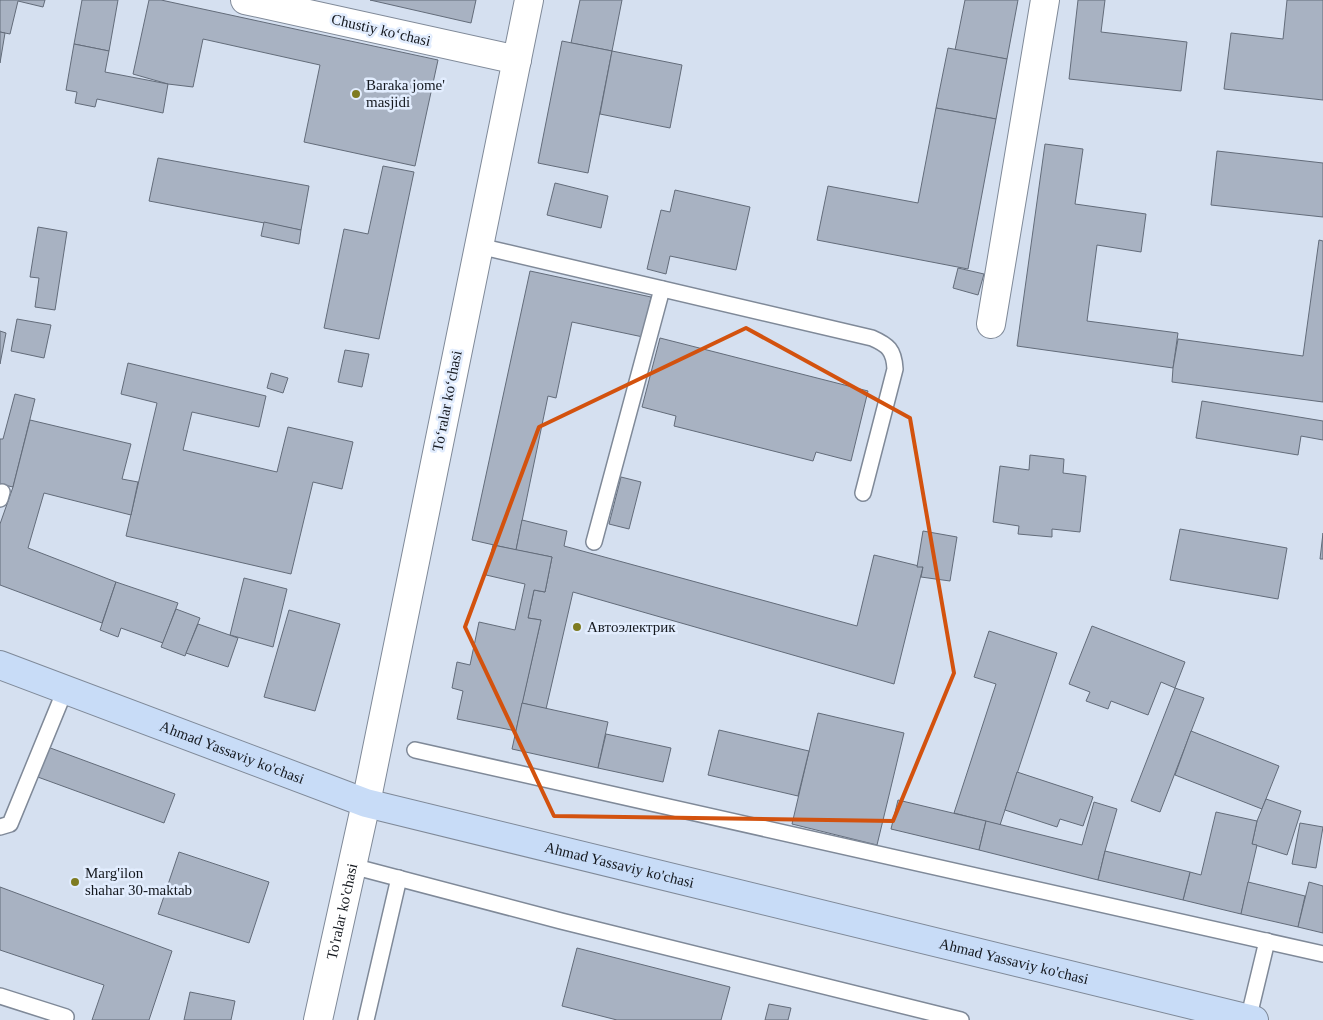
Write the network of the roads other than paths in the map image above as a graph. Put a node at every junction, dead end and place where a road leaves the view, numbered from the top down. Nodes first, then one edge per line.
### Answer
1 (245, 0) edge
2 (529, 0) edge
3 (1045, 0) edge
4 (517, 60) junction
5 (479, 246) junction
6 (662, 289) junction
7 (992, 324) dead end
8 (863, 493) dead end
9 (594, 542) dead end
10 (0, 665) edge
11 (65, 690) junction
12 (415, 750) dead end
13 (366, 803) junction
14 (0, 827) edge
15 (352, 866) junction
16 (399, 878) junction
17 (1267, 941) junction
18 (1323, 954) edge
19 (0, 996) edge
20 (66, 1017) dead end
21 (318, 1020) edge
22 (366, 1020) edge
23 (961, 1020) edge
24 (1250, 1020) edge

1 - 4 street, Chustiy koʻchasi
2 - 4 street, Toʻralar koʻchasi
3 - 7 street
4 - 5 street, Toʻralar koʻchasi
5 - 6 lane
5 - 13 street, Toʻralar koʻchasi
6 - 8 lane
6 - 9 lane
10 - 11 main road, Ahmad Yassaviy ko'chasi
11 - 13 main road, Ahmad Yassaviy ko'chasi
11 - 14 lane
12 - 17 lane
13 - 15 street, To'ralar ko'chasi
13 - 24 main road, Ahmad Yassaviy ko'chasi
15 - 16 lane
15 - 21 street, To'ralar ko'chasi
16 - 22 lane
16 - 23 lane
17 - 18 lane
17 - 24 lane
19 - 20 lane

